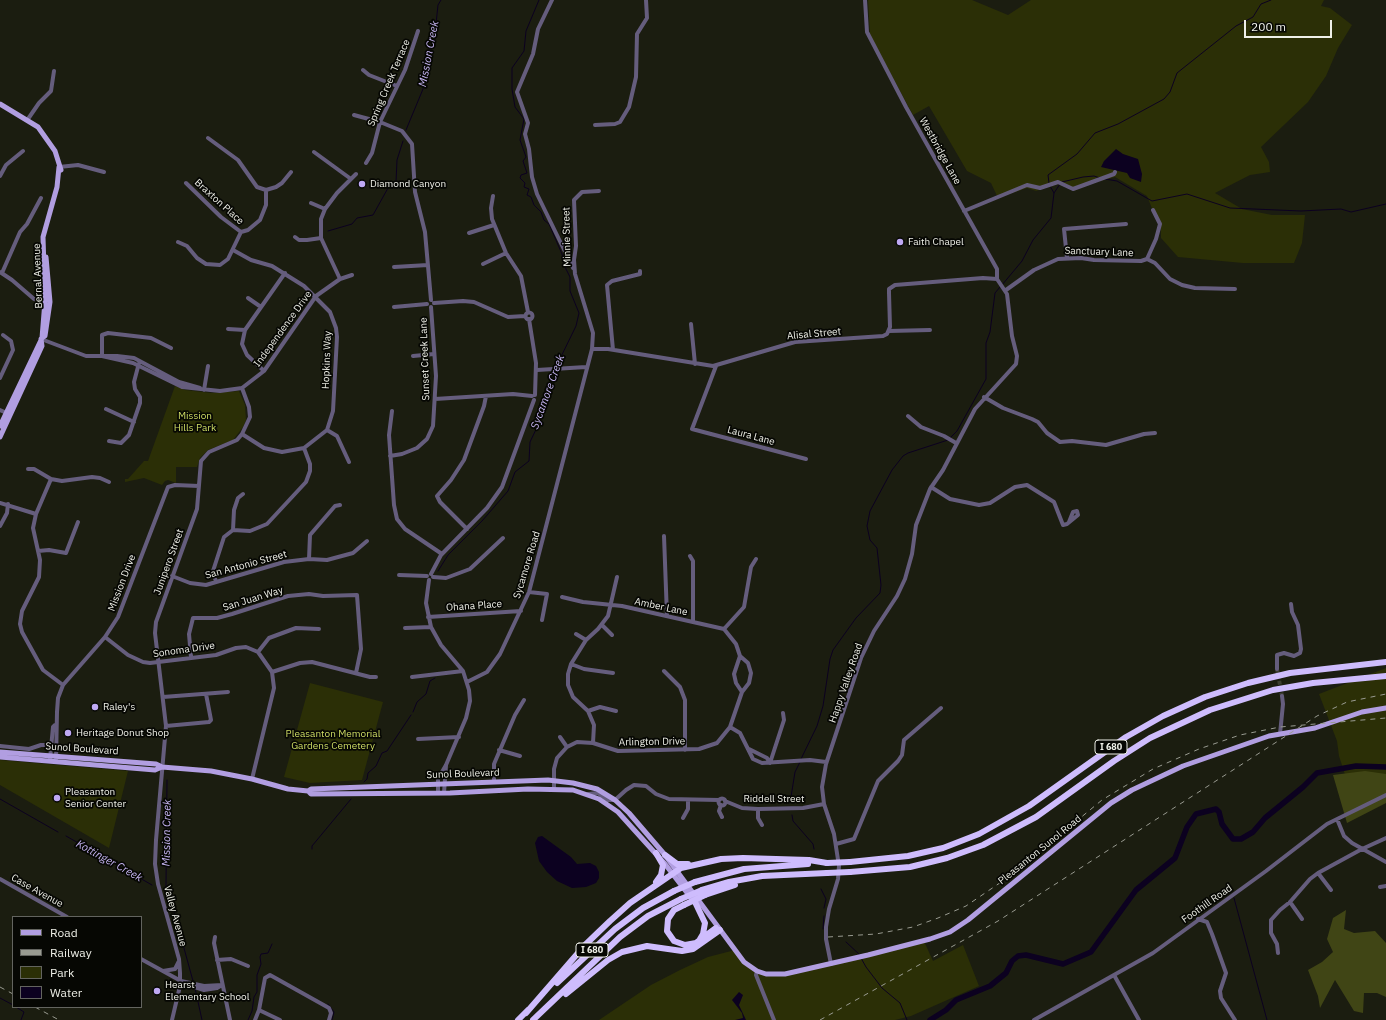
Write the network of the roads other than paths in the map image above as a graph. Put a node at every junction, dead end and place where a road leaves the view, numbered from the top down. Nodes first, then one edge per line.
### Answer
1 (552, 0) edge
2 (646, 0) edge
3 (865, 0) edge
4 (418, 31) dead end
5 (363, 70) dead end
6 (54, 71) dead end
7 (397, 86) junction
8 (0, 104) edge
9 (354, 115) dead end
10 (28, 119) junction
11 (380, 122) junction
12 (595, 125) dead end
13 (208, 138) dead end
14 (23, 151) dead end
15 (314, 152) dead end
16 (366, 163) dead end
17 (59, 167) junction
18 (104, 172) dead end
19 (291, 172) dead end
20 (1115, 172) dead end
21 (356, 174) dead end
22 (0, 176) edge
23 (351, 179) junction
24 (186, 183) dead end
25 (266, 190) junction
26 (599, 192) dead end
27 (493, 196) dead end
28 (41, 198) dead end
29 (311, 203) dead end
30 (325, 209) junction
31 (1153, 210) dead end
32 (964, 211) junction
33 (1126, 224) dead end
34 (494, 225) junction
35 (241, 232) junction
36 (469, 233) dead end
37 (294, 237) dead end
38 (320, 238) junction
39 (178, 242) dead end
40 (233, 250) junction
41 (506, 253) junction
42 (1067, 258) junction
43 (1146, 259) junction
44 (482, 264) dead end
45 (428, 266) junction
46 (394, 267) dead end
47 (640, 271) dead end
48 (1, 273) edge
49 (285, 273) junction
50 (575, 274) junction
51 (352, 275) dead end
52 (340, 279) junction
53 (997, 279) junction
54 (1004, 287) junction
55 (1235, 289) dead end
56 (316, 296) junction
57 (248, 298) dead end
58 (45, 301) junction
59 (431, 304) junction
60 (261, 307) junction
61 (394, 307) dead end
62 (528, 316) junction
63 (690, 324) dead end
64 (228, 329) dead end
65 (245, 330) junction
66 (930, 330) dead end
67 (889, 331) junction
68 (3, 335) dead end
69 (41, 338) junction
70 (171, 348) dead end
71 (592, 348) junction
72 (613, 350) junction
73 (434, 354) junction
74 (102, 356) junction
75 (413, 356) dead end
76 (139, 363) junction
77 (695, 364) junction
78 (208, 366) dead end
79 (716, 366) junction
80 (586, 367) junction
81 (264, 370) junction
82 (537, 370) junction
83 (0, 378) edge
84 (242, 388) junction
85 (204, 390) junction
86 (486, 396) junction
87 (534, 397) junction
88 (984, 397) junction
89 (435, 399) junction
90 (106, 409) dead end
91 (0, 410) edge
92 (392, 411) dead end
93 (9, 414) junction
94 (908, 416) dead end
95 (134, 422) junction
96 (0, 426) edge
97 (327, 430) junction
98 (1155, 433) dead end
99 (242, 434) junction
100 (0, 437) edge
101 (109, 441) dead end
102 (956, 443) junction
103 (304, 448) junction
104 (390, 456) junction
105 (806, 459) dead end
106 (349, 462) dead end
107 (28, 469) dead end
108 (51, 479) junction
109 (108, 482) dead end
110 (199, 486) junction
111 (931, 487) junction
112 (243, 494) dead end
113 (0, 503) edge
114 (8, 504) junction
115 (340, 505) dead end
116 (36, 514) junction
117 (78, 522) dead end
118 (1069, 522) dead end
119 (0, 526) edge
120 (467, 529) junction
121 (233, 530) junction
122 (664, 536) dead end
123 (503, 538) dead end
124 (367, 541) dead end
125 (38, 551) junction
126 (442, 554) junction
127 (690, 556) dead end
128 (309, 559) junction
129 (756, 559) dead end
130 (399, 575) dead end
131 (172, 576) junction
132 (430, 577) junction
133 (617, 577) dead end
134 (216, 582) junction
135 (530, 592) junction
136 (562, 597) dead end
137 (611, 604) junction
138 (1291, 604) dead end
139 (521, 611) junction
140 (667, 616) junction
141 (428, 618) junction
142 (542, 620) dead end
143 (693, 622) junction
144 (602, 625) junction
145 (431, 627) junction
146 (405, 628) dead end
147 (319, 629) dead end
148 (724, 629) junction
149 (576, 634) dead end
150 (612, 635) dead end
151 (105, 637) junction
152 (586, 640) junction
153 (258, 652) junction
154 (740, 656) junction
155 (192, 657) junction
156 (158, 662) junction
157 (1386, 662) edge
158 (571, 664) junction
159 (1277, 669) tunnel mouth
160 (463, 671) junction
161 (664, 671) dead end
162 (272, 672) junction
163 (356, 673) junction
164 (613, 673) dead end
165 (1386, 676) edge
166 (376, 677) dead end
167 (412, 677) dead end
168 (467, 682) junction
169 (63, 685) junction
170 (228, 692) dead end
171 (742, 692) junction
172 (206, 694) junction
173 (1282, 696) tunnel mouth
174 (163, 697) junction
175 (524, 700) dead end
176 (941, 708) dead end
177 (1386, 708) edge
178 (588, 711) junction
179 (616, 711) dead end
180 (783, 712) dead end
181 (56, 725) junction
182 (166, 726) junction
183 (730, 727) junction
184 (1280, 734) junction
185 (459, 737) junction
186 (560, 738) dead end
187 (418, 739) dead end
188 (593, 743) junction
189 (51, 745) junction
190 (0, 746) edge
191 (567, 747) junction
192 (749, 749) junction
193 (499, 750) junction
194 (685, 750) junction
195 (0, 752) edge
196 (520, 756) dead end
197 (0, 757) edge
198 (53, 759) junction
199 (826, 762) junction
200 (770, 763) junction
201 (446, 765) junction
202 (162, 767) junction
203 (252, 779) junction
204 (554, 781) junction
205 (494, 782) junction
206 (438, 784) junction
207 (445, 784) junction
208 (352, 787) junction
209 (554, 789) junction
210 (308, 791) junction
211 (327, 793) junction
212 (438, 793) junction
213 (444, 793) junction
214 (588, 794) junction
215 (1386, 795) edge
216 (615, 800) junction
217 (688, 800) junction
218 (719, 800) junction
219 (725, 801) junction
220 (824, 804) junction
221 (721, 805) junction
222 (758, 809) junction
223 (683, 818) dead end
224 (722, 818) dead end
225 (1337, 819) junction
226 (762, 825) dead end
227 (1386, 838) edge
228 (836, 844) junction
229 (1362, 849) junction
230 (656, 853) junction
231 (665, 855) junction
232 (713, 861) junction
233 (1386, 862) edge
234 (827, 863) junction
235 (675, 873) junction
236 (1318, 873) junction
237 (0, 879) edge
238 (1386, 886) edge
239 (1380, 887) dead end
240 (652, 888) junction
241 (1331, 890) dead end
242 (703, 893) junction
243 (695, 902) junction
244 (1290, 902) junction
245 (65, 916) edge
246 (1198, 918) junction
247 (1302, 919) dead end
248 (718, 928) junction
249 (215, 937) dead end
250 (696, 943) junction
251 (1278, 953) dead end
252 (142, 960) edge
253 (217, 960) junction
254 (179, 961) junction
255 (831, 964) junction
256 (248, 966) dead end
257 (162, 971) junction
258 (757, 971) junction
259 (1114, 975) junction
260 (181, 981) junction
261 (222, 985) junction
262 (552, 1002) junction
263 (259, 1010) junction
264 (526, 1013) junction
265 (172, 1020) edge
266 (230, 1020) edge
267 (254, 1020) edge
268 (280, 1020) edge
269 (329, 1020) edge
270 (518, 1020) edge
271 (533, 1020) edge
272 (774, 1020) edge
273 (1034, 1020) edge
274 (1139, 1020) edge
275 (1235, 1020) edge

1 - 50 street
2 - 12 street
3 - 32 street, Westbridge Lane
4 - 7 street, Spring Creek Terrace
5 - 7 street
6 - 10 street
7 - 11 street, Spring Creek Terrace
8 - 10 main road, Bernal Avenue
9 - 11 street, Sunset Creek Lane
10 - 17 main road, Bernal Avenue
11 - 16 street, Spring Creek Terrace
11 - 45 street, Sunset Creek Lane
13 - 25 street
14 - 22 street
15 - 23 street
17 - 18 street
17 - 58 main road, Bernal Avenue
17 - 69 main road, Bernal Avenue
19 - 25 street
20 - 32 street
21 - 23 street
23 - 30 street
24 - 35 street, Braxton Place
25 - 35 street
26 - 50 street, Minnie Street
27 - 34 street
28 - 48 street
29 - 30 street
30 - 38 street
31 - 43 street, Sanctuary Lane
32 - 53 street, Westbridge Lane
33 - 42 street
34 - 36 street
34 - 41 street
35 - 40 street
37 - 38 street
38 - 52 street
39 - 40 street
40 - 49 street, Hopkins Way
41 - 44 street
41 - 62 street
42 - 43 street, Sanctuary Lane
42 - 54 street, Sanctuary Lane
43 - 55 street
45 - 46 street
45 - 59 street, Sunset Creek Lane
47 - 72 street
48 - 58 street
49 - 56 street, Hopkins Way
49 - 60 street
50 - 71 street, Minnie Street
51 - 52 street, Independence Drive
52 - 56 street, Independence Drive
53 - 54 street
53 - 67 street
54 - 88 street, Happy Valley Road
56 - 81 street, Independence Drive
56 - 97 street, Hopkins Way
57 - 60 street
58 - 69 main road, Bernal Avenue
59 - 61 street
59 - 62 street
59 - 73 street, Sunset Creek Lane
60 - 65 street
62 - 82 street
63 - 77 street
64 - 65 street
65 - 81 street
66 - 67 street, Alisal Street
67 - 79 street, Alisal Street
68 - 83 street
69 - 74 street
69 - 93 main road, Bernal Avenue
70 - 74 street
71 - 72 street, Alisal Street
71 - 80 street, Sycamore Road
72 - 77 street, Alisal Street
73 - 75 street
73 - 89 street, Sunset Creek Lane
74 - 76 street
76 - 85 street
76 - 95 street
77 - 79 street, Alisal Street
78 - 85 street
79 - 105 street, Laura Lane
80 - 82 street
80 - 135 street, Sycamore Road
81 - 84 street, Independence Drive
82 - 87 street
84 - 85 street
84 - 99 street
86 - 87 street
86 - 89 street
86 - 120 street
87 - 120 street
88 - 98 street
88 - 102 street, Happy Valley Road
89 - 104 street, Sunset Creek Lane
90 - 95 street
91 - 93 street
92 - 104 street
93 - 96 main road, Bernal Avenue
93 - 100 main road, Bernal Avenue
94 - 102 street
95 - 101 street
97 - 103 street
97 - 106 street
99 - 103 street
99 - 110 street, Junipero Street
102 - 111 street, Happy Valley Road
103 - 121 street
104 - 126 street
107 - 108 street
108 - 109 street
108 - 116 street
110 - 131 street, Junipero Street
110 - 151 street, Mission Drive
111 - 118 street
111 - 199 street, Happy Valley Road
112 - 121 street
113 - 114 street
114 - 116 street
114 - 119 street
115 - 128 street
116 - 125 street
117 - 125 street
120 - 126 street
121 - 134 street
122 - 140 street
123 - 132 street
124 - 128 street, San Antonio Street
125 - 169 street
126 - 132 street
127 - 143 street
128 - 134 street, San Antonio Street
129 - 148 street
130 - 132 street
131 - 134 street, San Antonio Street
131 - 156 street, Junipero Street
132 - 141 street
133 - 137 street
135 - 139 street, Sycamore Road
135 - 142 street
136 - 137 street, Amber Lane
137 - 140 street, Amber Lane
137 - 144 street
138 - 159 street
139 - 141 street, Ohana Place
139 - 168 street, Sycamore Road
140 - 143 street, Amber Lane
141 - 145 street
143 - 148 street, Amber Lane
144 - 150 street
144 - 152 street
145 - 146 street
145 - 160 street
147 - 153 street
148 - 154 street
149 - 152 street
151 - 156 street, Sonoma Drive
151 - 169 street, Mission Drive
152 - 158 street
153 - 155 street, Sonoma Drive
153 - 162 street
154 - 171 street
154 - 171 street
155 - 156 street, Sonoma Drive
155 - 163 street, San Juan Way
156 - 174 street, Junipero Street
157 - 234 highway, I 680, bridge
158 - 164 street
158 - 178 street
160 - 167 street
160 - 168 street
161 - 194 street
162 - 163 street
162 - 203 street
163 - 166 street
165 - 242 highway, I 680, bridge
168 - 185 street
169 - 181 street, Mission Drive
170 - 172 street
171 - 183 street
172 - 174 street
172 - 182 street
173 - 184 street
174 - 182 street, Junipero Street
175 - 193 street
176 - 228 street
177 - 184 main road, Pleasanton Sunol Road
178 - 179 street
178 - 188 street
180 - 200 street
181 - 189 street, Mission Drive
181 - 198 street, Mission Drive
182 - 202 street, Junipero Street
183 - 192 street
183 - 194 street, Arlington Drive
184 - 255 main road, Pleasanton Sunol Road
185 - 187 street
185 - 201 street
186 - 191 street
188 - 191 street, Arlington Drive
188 - 194 street, Arlington Drive
189 - 190 street
189 - 198 street, Mission Drive
191 - 204 street
192 - 200 street
192 - 200 street
193 - 196 street
193 - 205 street
195 - 198 main road, Sunol Boulevard
197 - 198 main road, Sunol Boulevard
198 - 202 main road, Sunol Boulevard
199 - 200 street
199 - 220 street, Happy Valley Road
201 - 206 street
201 - 207 street
202 - 203 main road, Sunol Boulevard
202 - 254 street, Valley Avenue
203 - 210 main road, Sunol Boulevard
204 - 205 main road, Sunol Boulevard
204 - 209 street
204 - 216 main road, Sunol Boulevard
205 - 207 main road, Sunol Boulevard
206 - 207 main road, Sunol Boulevard
206 - 208 main road, Sunol Boulevard
206 - 212 street
207 - 213 street
208 - 210 main road, Sunol Boulevard
208 - 211 main road
209 - 213 main road, Sunol Boulevard
209 - 214 main road, Sunol Boulevard
210 - 211 main road, Sunol Boulevard
211 - 212 main road, Sunol Boulevard
212 - 213 main road, Sunol Boulevard
214 - 216 street, Sunol Boulevard
214 - 230 main road, Sunol Boulevard
215 - 225 street, Foothill Road
216 - 217 street
216 - 231 main road, Sunol Boulevard
217 - 218 street
217 - 223 street
218 - 219 street, Riddell Street
218 - 221 street
219 - 221 street
219 - 222 street, Riddell Street
220 - 222 street, Riddell Street
220 - 228 street, Happy Valley Road
221 - 224 street
222 - 226 street
225 - 229 street
225 - 246 street, Foothill Road
227 - 229 street
228 - 255 street, Happy Valley Road
229 - 233 street
229 - 236 street
230 - 235 main road, Sunol Boulevard
230 - 240 highway
231 - 232 highway
231 - 235 main road, Sunol Boulevard
232 - 234 highway
232 - 235 highway
234 - 264 highway, I 680, bridge
235 - 240 highway
235 - 243 main road, Sunol Boulevard
235 - 248 main road, Sunol Boulevard
236 - 241 street
236 - 244 street
237 - 245 street, Case Avenue
238 - 239 street
240 - 264 highway
242 - 250 highway, bridge
242 - 262 highway, I 680, bridge
243 - 248 main road, Sunol Boulevard
243 - 250 highway
244 - 247 street
244 - 251 street
246 - 259 street, Foothill Road
246 - 275 street
248 - 250 highway
248 - 258 main road, Pleasanton Sunol Road
248 - 262 highway
249 - 253 street
252 - 257 street
253 - 256 street
253 - 261 street
254 - 257 street
254 - 260 street, Valley Avenue
255 - 258 main road, Pleasanton Sunol Road
257 - 260 street
258 - 272 street
259 - 273 street, Foothill Road
259 - 274 street
260 - 261 street
260 - 265 street, Valley Avenue
261 - 266 street
262 - 271 highway, I 680
263 - 267 street
263 - 268 street
263 - 269 street
264 - 270 highway, I 680

